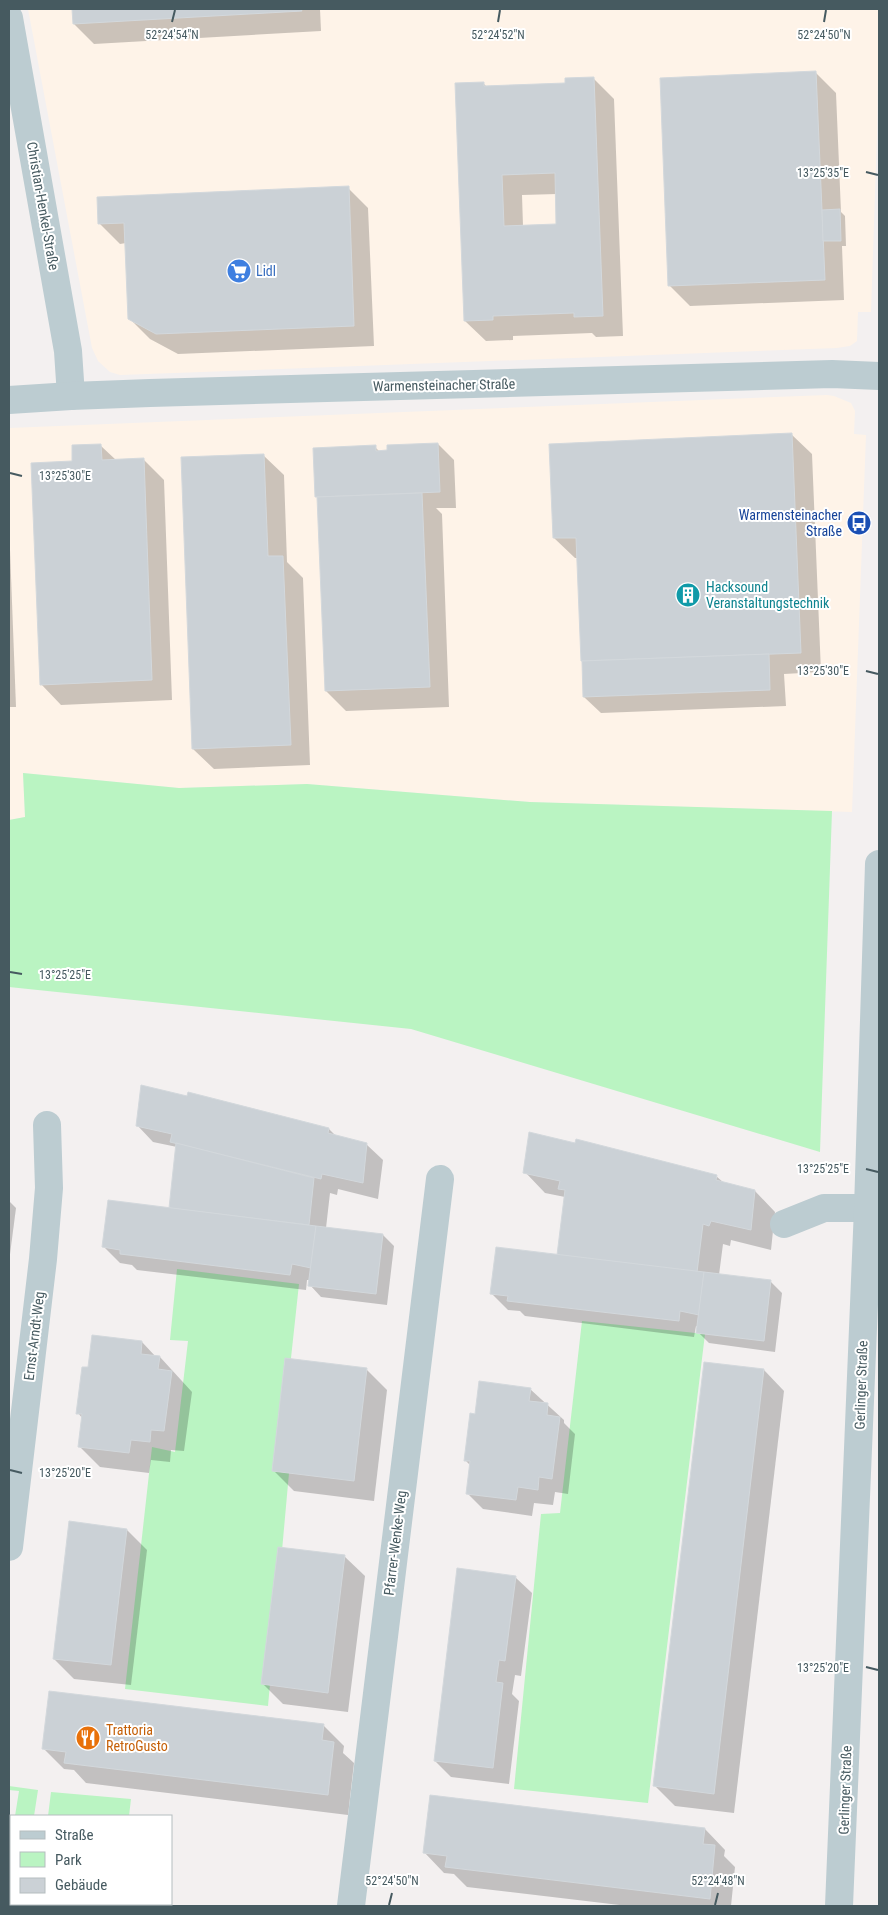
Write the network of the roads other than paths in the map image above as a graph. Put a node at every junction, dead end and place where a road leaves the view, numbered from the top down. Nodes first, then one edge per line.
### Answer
1 (9, 18) edge
2 (879, 376) edge
3 (71, 396) junction
4 (9, 400) edge
5 (879, 864) edge
6 (47, 1125) dead end
7 (440, 1179) dead end
8 (868, 1208) junction
9 (784, 1224) dead end
10 (9, 1547) edge
11 (351, 1906) edge
12 (839, 1906) edge

1 - 3 street, Christian-Henkel-Straße
2 - 3 street, Warmensteinacher Straße
3 - 4 street, Warmensteinacher Straße
5 - 8 street, Gerlinger Straße
6 - 10 street, Ernst-Arndt-Weg
7 - 11 street, Pfarrer-Wenke-Weg
8 - 9 street
8 - 12 street, Gerlinger Straße

